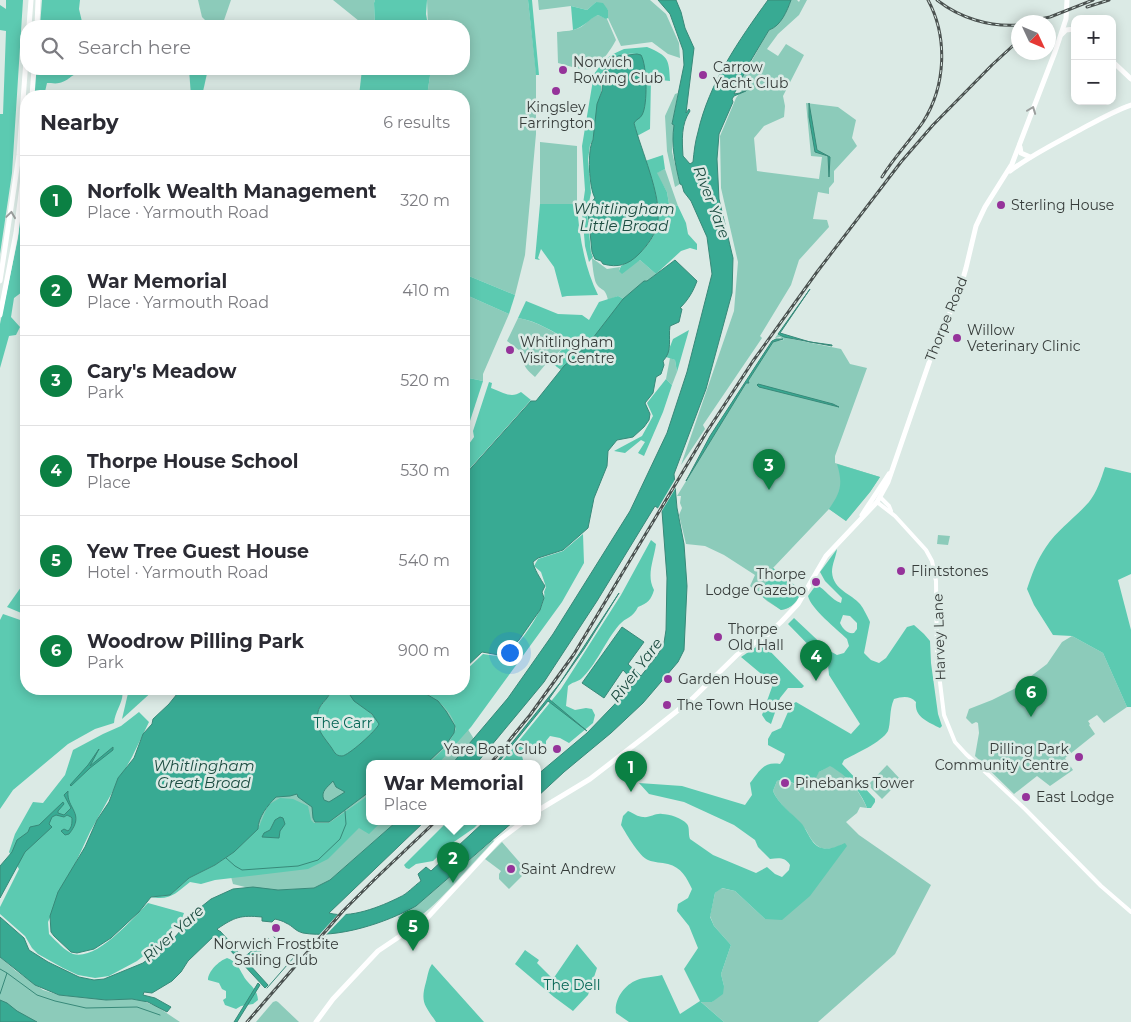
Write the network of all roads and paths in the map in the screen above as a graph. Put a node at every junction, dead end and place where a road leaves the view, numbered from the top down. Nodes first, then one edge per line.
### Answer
1 (30, 0) edge
2 (38, 0) edge
3 (1067, 3) edge
4 (29, 20) edge
5 (37, 20) edge
6 (1066, 23) junction
7 (1071, 26) edge
8 (1071, 30) edge
9 (1061, 35) junction
10 (1116, 65) edge
11 (25, 75) edge
12 (34, 75) edge
13 (1131, 79) edge
14 (24, 90) edge
15 (32, 90) edge
16 (1131, 105) edge
17 (20, 141) edge
18 (1020, 144) junction
19 (1030, 157) junction
20 (1012, 164) junction
21 (1007, 173) junction
22 (20, 201) edge
23 (0, 281) edge
24 (0, 315) edge
25 (876, 498) junction
26 (541, 808) edge
27 (519, 825) edge
28 (1131, 912) edge
29 (316, 1022) edge

1 - 4 main road
2 - 5 main road
3 - 6 main road, Thorpe Road
6 - 7 main road
6 - 9 main road, Thorpe Road
8 - 9 main road
18 -> 9 main road, Thorpe Road
10 - 13 main road
14 -> 11 main road
12 - 15 main road
16 - 19 main road, Thorpe Road
23 -> 17 main road
18 - 19 main road
18 - 20 main road, Thorpe Road
19 - 20 main road, Thorpe Road
19 - 21 main road, Thorpe Road
20 - 21 main road, Thorpe Road
21 - 25 main road, Thorpe Road
22 - 24 main road
25 - 26 main road, Thorpe Road
25 - 28 street, Harvey Lane
27 - 29 main road

